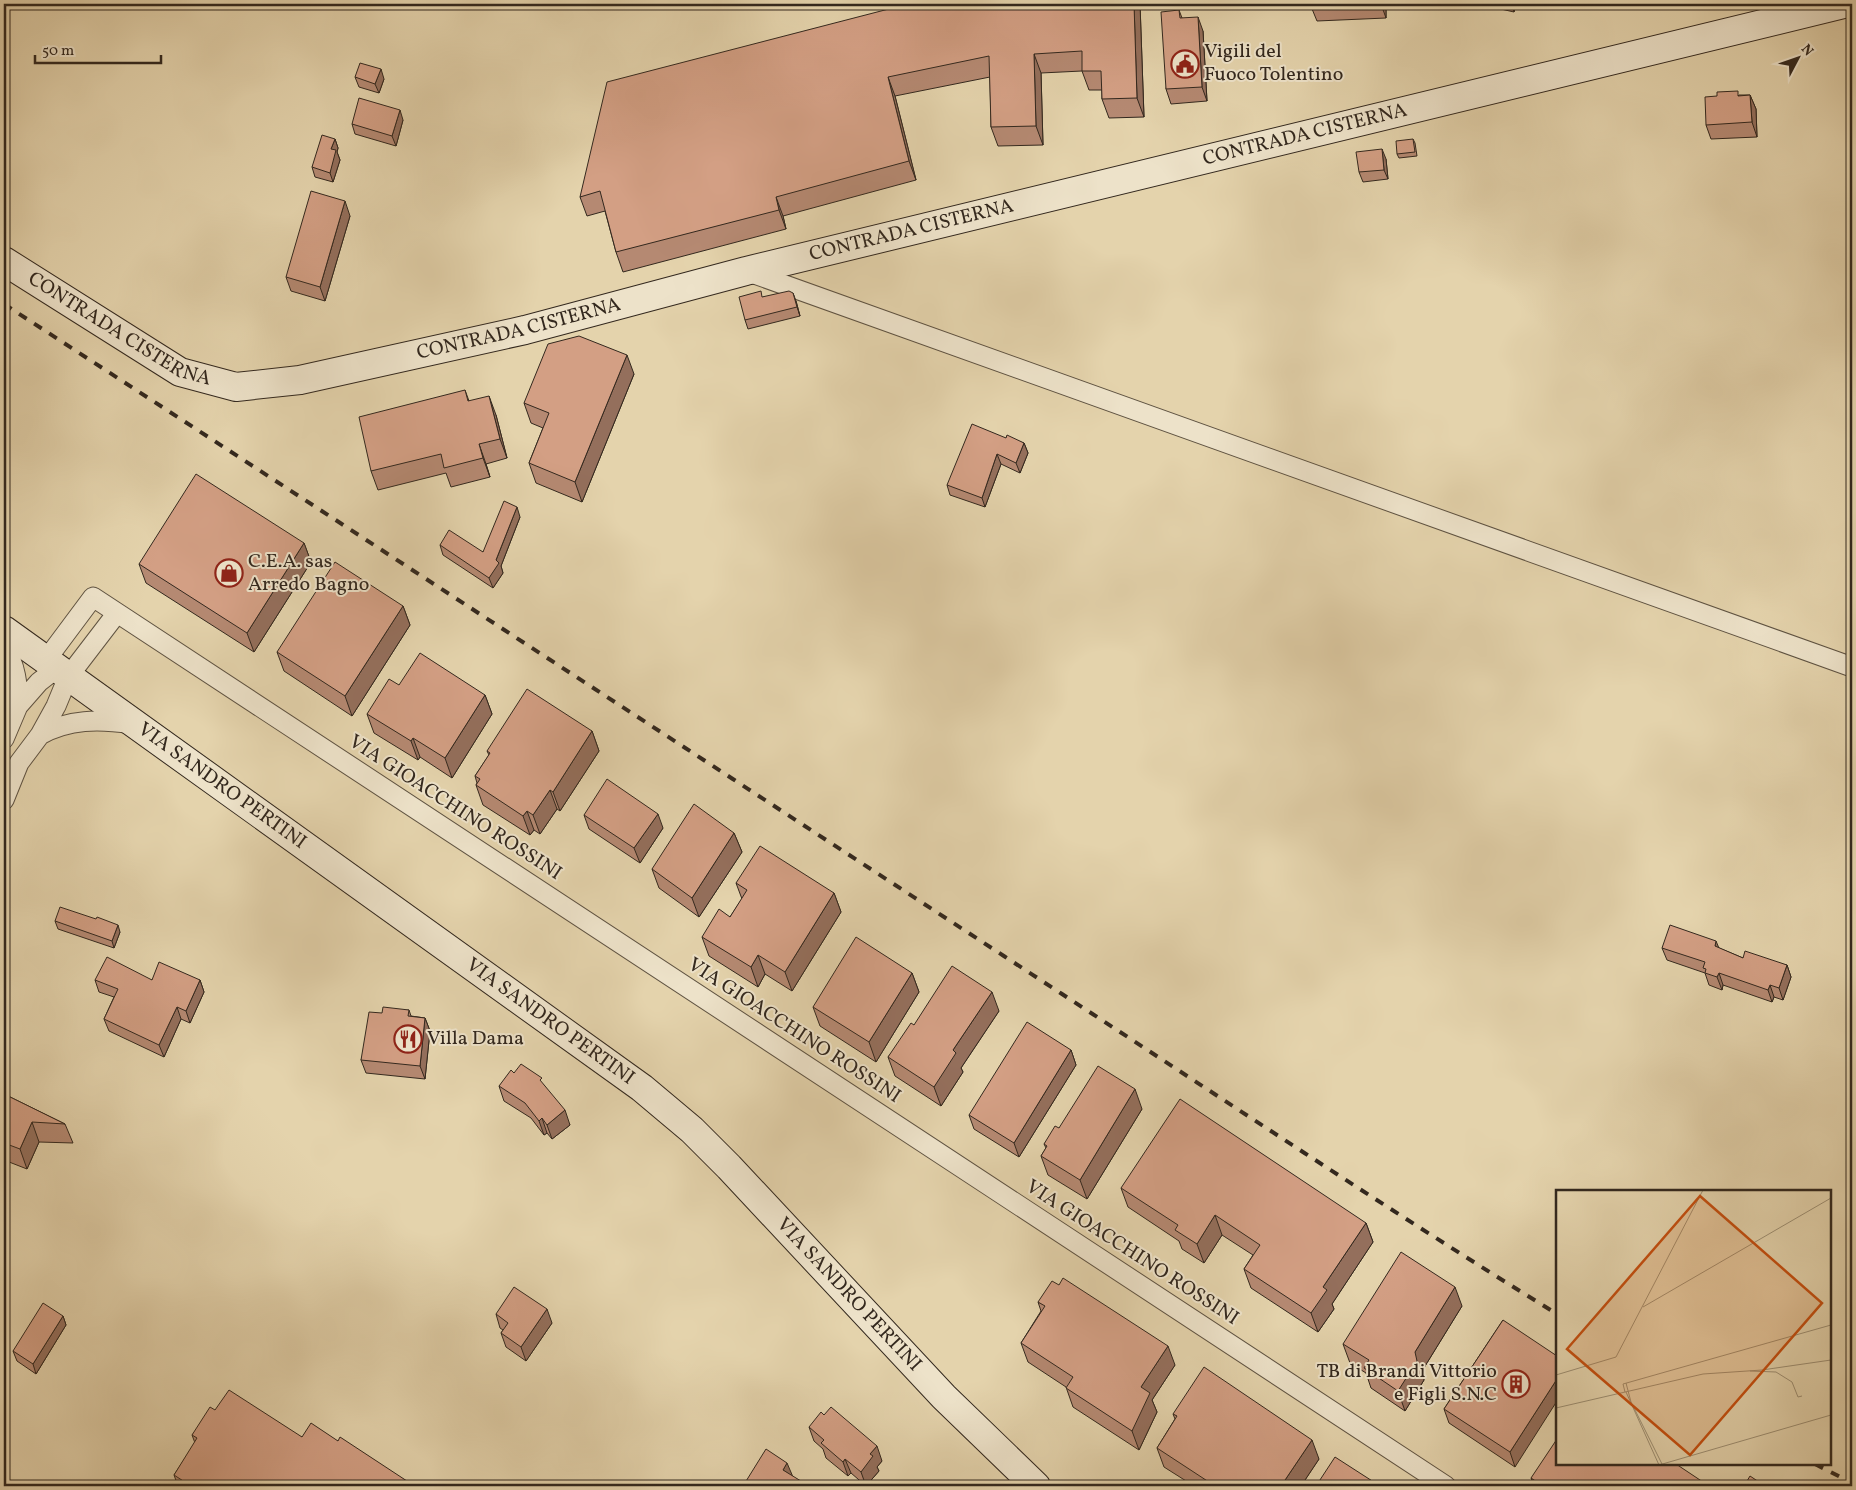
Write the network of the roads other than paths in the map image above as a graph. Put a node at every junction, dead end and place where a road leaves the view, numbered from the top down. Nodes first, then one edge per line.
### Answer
1 (1844, 4) edge
2 (4, 261) edge
3 (746, 271) junction
4 (117, 613) junction
5 (4, 630) edge
6 (4, 646) edge
7 (1852, 667) edge
8 (57, 668) junction
9 (18, 706) junction
10 (135, 724) junction
11 (40, 735) junction
12 (4, 739) edge
13 (4, 800) edge
14 (1036, 1486) edge
15 (1446, 1486) edge

1 - 3 main road, CONTRADA CISTERNA
2 - 3 main road, CONTRADA CISTERNA
3 - 7 street
4 - 8 street
4 - 8 street, VIA GIOACCHINO ROSSINI
4 - 15 street, VIA GIOACCHINO ROSSINI
5 - 8 main road, VIA SANDRO PERTINI
6 - 9 street
8 - 9 street
8 - 10 main road, VIA SANDRO PERTINI
8 - 11 street
9 - 12 street
10 - 11 street
10 - 14 main road, VIA SANDRO PERTINI
11 - 13 street

